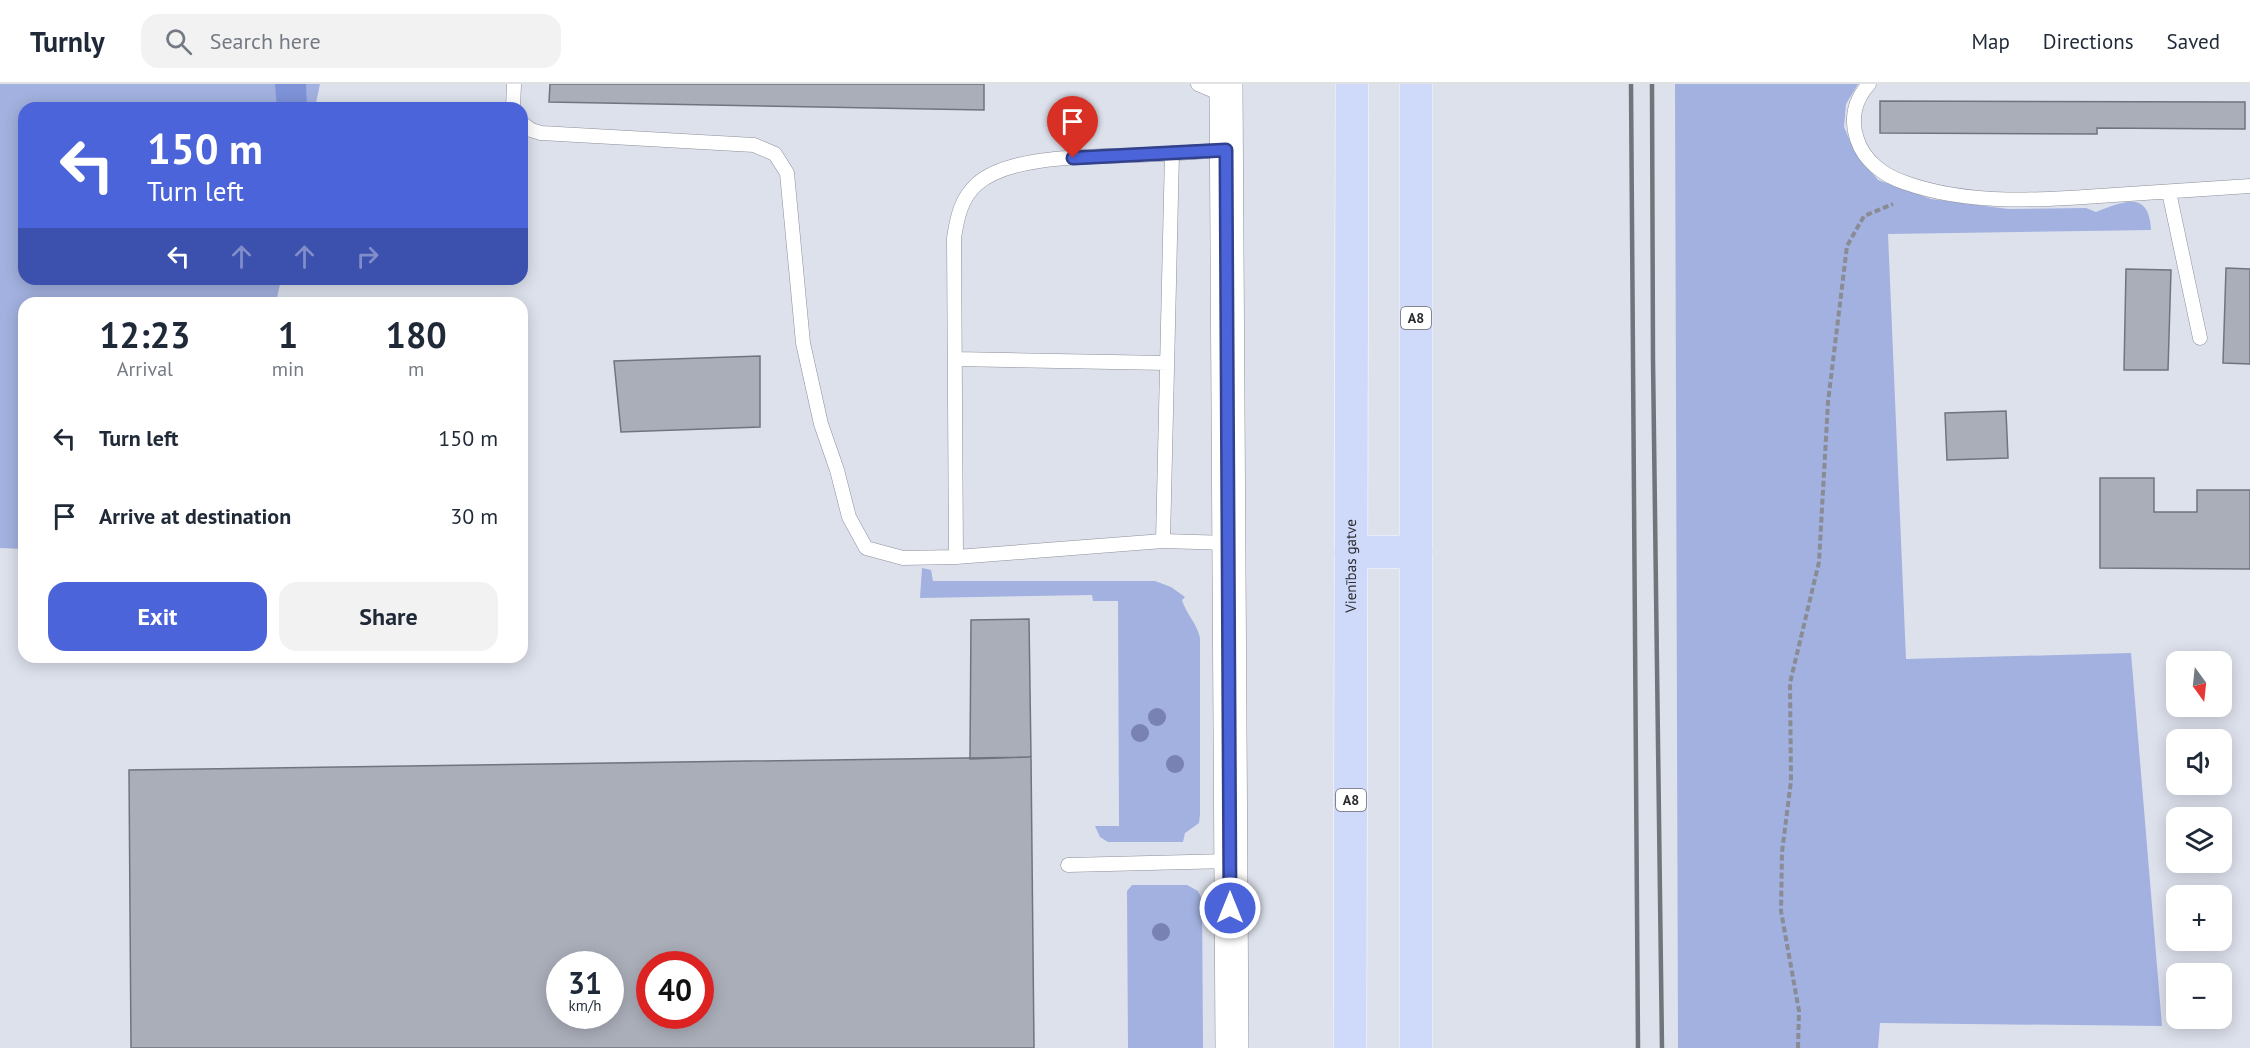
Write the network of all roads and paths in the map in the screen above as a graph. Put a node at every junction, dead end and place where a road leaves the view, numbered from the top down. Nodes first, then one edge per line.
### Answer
1 (514, 84) edge
2 (1352, 84) edge
3 (1416, 84) edge
4 (1869, 84) edge
5 (1217, 88) edge
6 (513, 102) edge
7 (528, 128) edge
8 (1226, 150) junction
9 (1172, 153) junction
10 (2250, 186) edge
11 (2169, 192) junction
12 (1896, 203) dead end
13 (2200, 338) dead end
14 (956, 359) junction
15 (1167, 363) junction
16 (1163, 541) junction
17 (1229, 543) junction
18 (1351, 552) junction
19 (1416, 552) junction
20 (956, 557) junction
21 (1230, 861) junction
22 (1068, 865) dead end
23 (1232, 1048) edge
24 (1350, 1048) edge
25 (1416, 1048) edge
26 (1798, 1048) edge

1 - 6 lane
2 - 18 highway, Vienības gatve / A8
3 - 19 highway, A8
4 - 11 lane
5 - 8 street
7 - 20 lane
8 - 9 lane
8 - 17 street
9 - 14 lane
9 - 15 lane
10 - 11 lane
11 - 13 lane
12 - 26 path
14 - 15 lane
14 - 20 lane
15 - 16 lane
16 - 17 lane
16 - 20 lane
17 - 21 street
18 - 19 highway
18 - 24 highway, Vienības gatve / A8
19 - 25 highway, A8
21 - 22 lane
21 - 23 street

